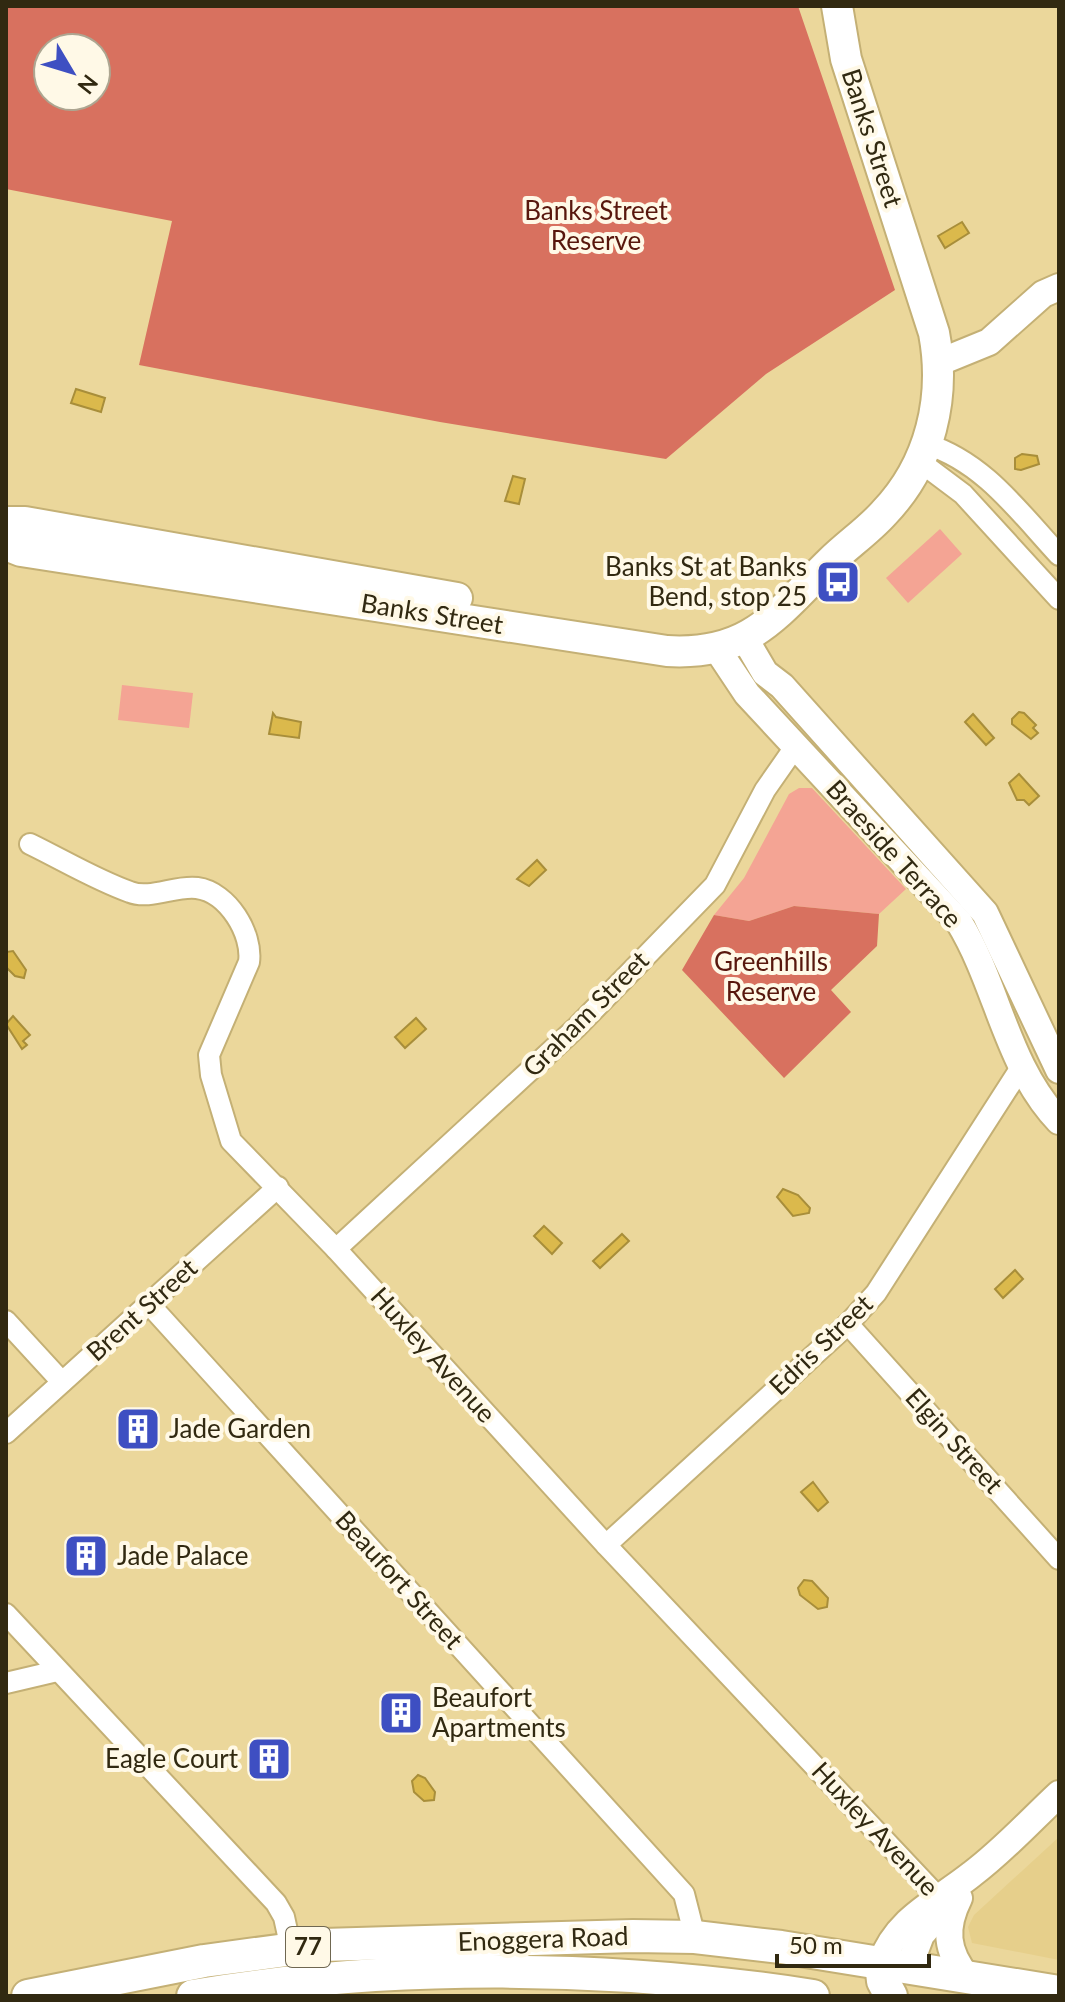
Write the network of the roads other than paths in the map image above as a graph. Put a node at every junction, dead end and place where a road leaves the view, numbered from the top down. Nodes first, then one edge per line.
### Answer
1 (837, 6) edge
2 (1059, 287) edge
3 (940, 362) junction
4 (922, 453) junction
5 (998, 489) junction
6 (976, 507) junction
7 (6, 522) edge
8 (6, 545) edge
9 (1059, 555) edge
10 (1059, 599) edge
11 (729, 639) junction
12 (787, 692) junction
13 (764, 712) junction
14 (795, 747) junction
15 (30, 844) dead end
16 (1020, 1069) junction
17 (1059, 1070) edge
18 (1059, 1121) edge
19 (278, 1187) junction
20 (336, 1249) junction
21 (149, 1304) junction
22 (6, 1321) edge
23 (848, 1324) junction
24 (62, 1382) junction
25 (6, 1433) edge
26 (606, 1545) junction
27 (1059, 1559) edge
28 (6, 1614) edge
29 (57, 1671) junction
30 (6, 1683) edge
31 (1059, 1794) edge
32 (945, 1905) junction
33 (695, 1937) junction
34 (781, 1947) junction
35 (291, 1949) junction
36 (897, 1976) edge
37 (967, 1977) junction
38 (1059, 1992) edge
39 (772, 1993) edge
40 (28, 1996) edge
41 (193, 1996) edge
42 (813, 1996) edge
43 (891, 1996) edge

1 - 3 main road, Banks Street
2 - 3 street
3 - 4 main road, Banks Street
4 - 5 street
4 - 6 street
4 - 11 main road, Banks Street
5 - 6 street
5 - 9 street
6 - 10 street
7 - 11 main road, Banks Street
8 - 11 main road, Banks Street
11 - 12 street, Braeside Terrace
11 - 13 street, Braeside Terrace
12 - 13 street
12 - 17 street, Braeside Terrace
13 - 14 street, Braeside Terrace
14 - 16 street, Braeside Terrace
14 - 20 street, Graham Street
15 - 19 street, Huxley Avenue
16 - 18 street, Braeside Terrace
16 - 23 street, Edris Street
19 - 20 street, Huxley Avenue
19 - 21 street, Brent Street
20 - 26 street, Huxley Avenue
21 - 24 street, Brent Street
21 - 33 street, Beaufort Street
22 - 24 street
23 - 26 street, Edris Street
23 - 27 street, Elgin Street
24 - 25 street, Brent Street
26 - 32 street, Huxley Avenue
28 - 29 street
29 - 30 street
29 - 35 street
31 - 32 street
32 - 36 street
32 - 37 street
33 - 34 main road, Enoggera Road / 77
33 - 35 main road, Enoggera Road / 77
34 - 36 main road, Enoggera Road / 77
34 - 39 main road
35 - 40 main road, Enoggera Road / 77
36 - 37 main road, Enoggera Road / 77
36 - 43 main road
37 - 38 main road, Enoggera Road / 77
39 - 41 main road, Enoggera Road / 77
39 - 42 main road, Enoggera Road / 77

